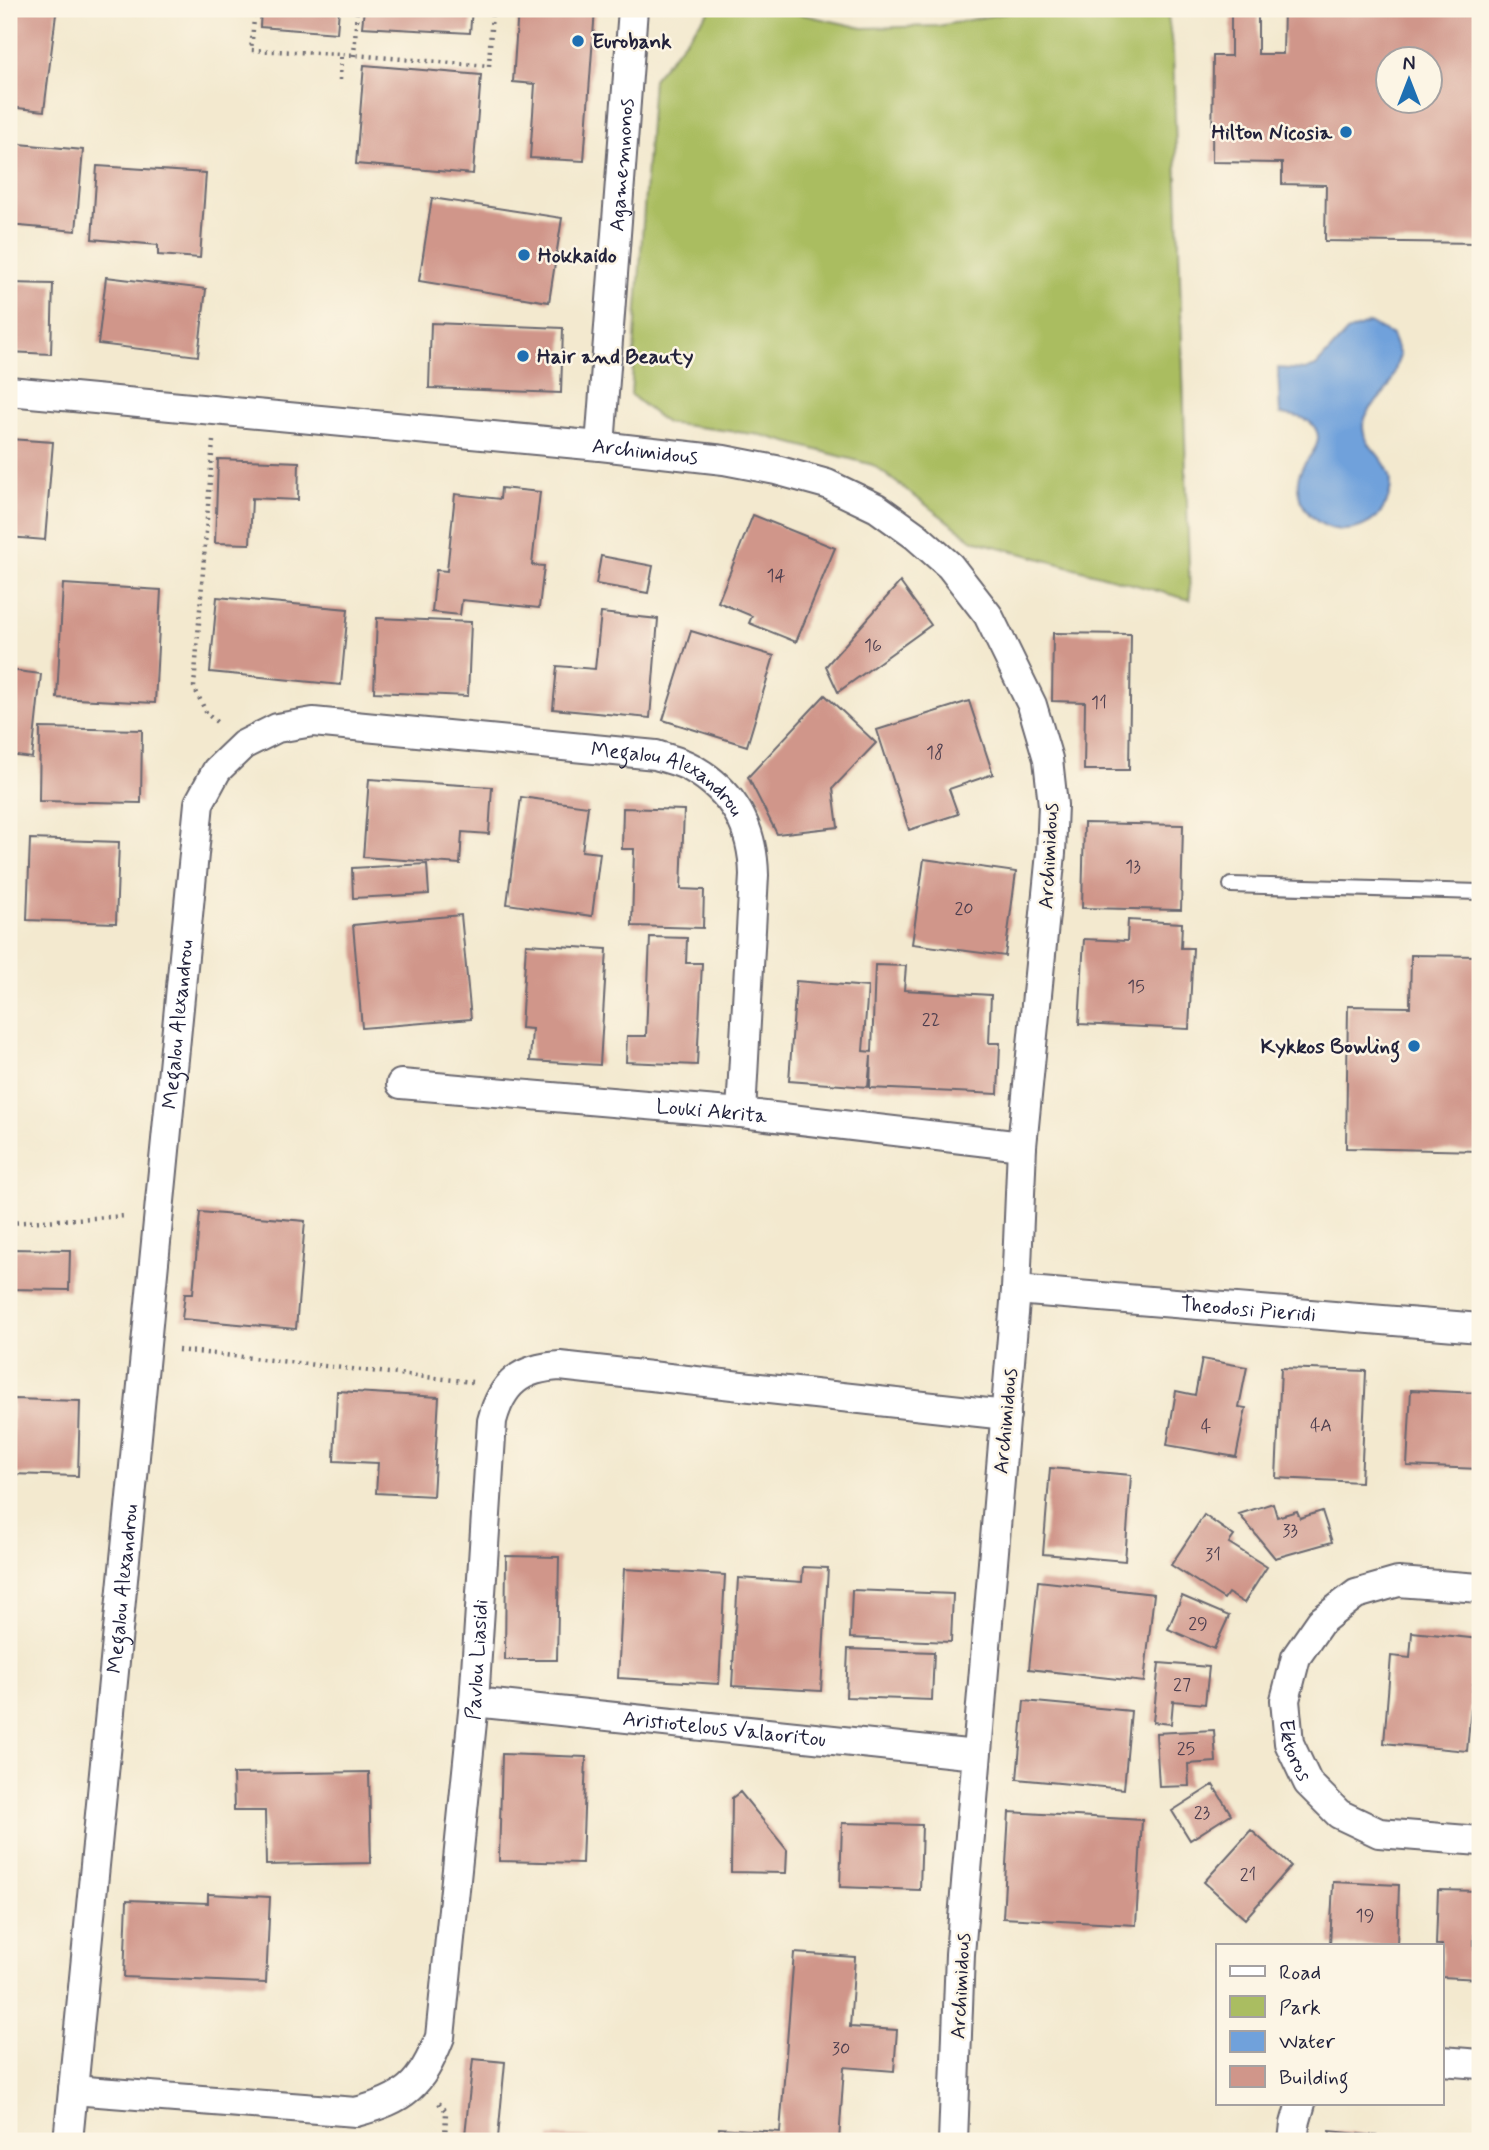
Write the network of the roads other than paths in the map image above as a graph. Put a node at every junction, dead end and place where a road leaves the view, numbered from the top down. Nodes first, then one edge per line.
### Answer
1 (634, 9) edge
2 (9, 391) edge
3 (600, 446) junction
4 (1231, 885) dead end
5 (1480, 892) edge
6 (401, 1084) dead end
7 (741, 1113) junction
8 (1022, 1146) junction
9 (1016, 1290) junction
10 (1480, 1328) edge
11 (1006, 1415) junction
12 (1480, 1588) edge
13 (474, 1702) junction
14 (976, 1755) junction
15 (1480, 1841) edge
16 (1444, 2062) edge
17 (1480, 2064) edge
18 (73, 2090) junction
19 (1301, 2104) edge
20 (68, 2141) edge
21 (953, 2141) edge
22 (1293, 2141) edge

1 - 3 street, Agamemnonos
2 - 3 street, Archimidous
3 - 8 street, Archimidous
4 - 5 lane
6 - 7 street, Louki Akrita
7 - 8 street, Louki Akrita
7 - 18 street, Megalou Alexandrou
8 - 9 street, Archimidous
9 - 10 street, Theodosi Pieridi
9 - 11 street, Archimidous
11 - 13 street, Pavlou Liasidi
11 - 14 street, Archimidous
12 - 15 street, Ektoros
13 - 14 street, Aristiotelous Valaoritou
13 - 18 street, Pavlou Liasidi
14 - 21 street, Archimidous
16 - 17 street
18 - 20 street, Megalou Alexandrou
19 - 22 street

